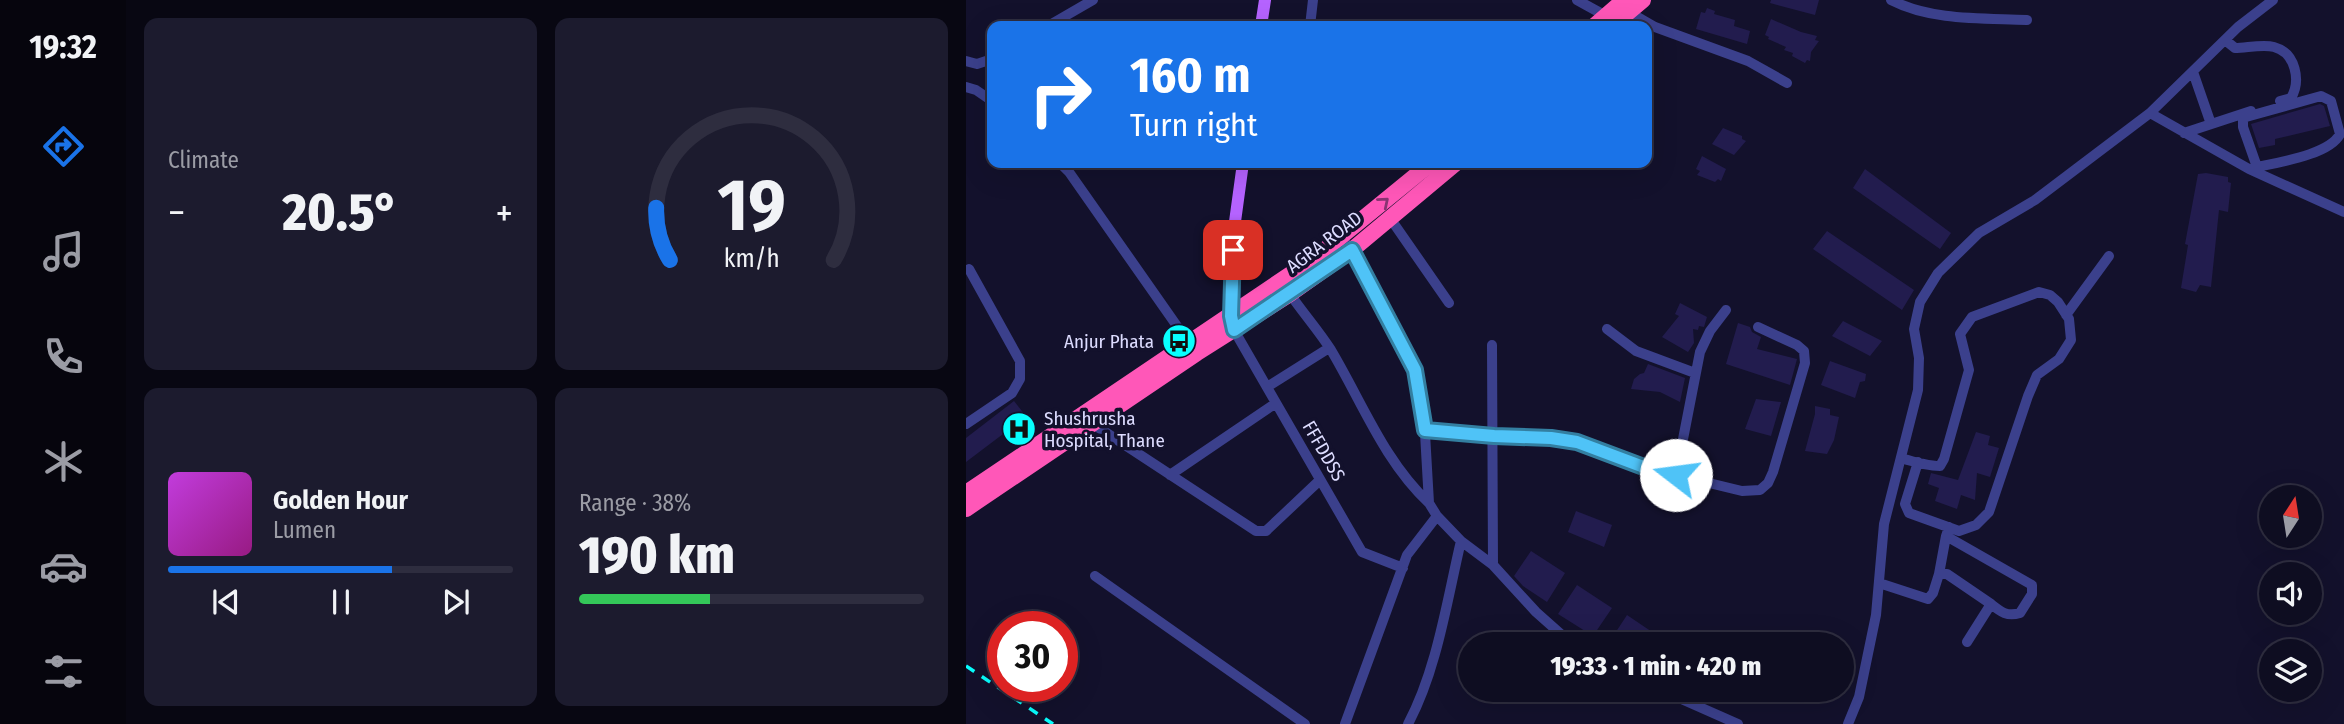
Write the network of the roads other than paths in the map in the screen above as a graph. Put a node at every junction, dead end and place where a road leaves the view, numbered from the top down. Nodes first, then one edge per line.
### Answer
1 (1093, 0) edge
2 (1265, 0) edge
3 (1313, 0) edge
4 (1577, 0) edge
5 (1643, 0) edge
6 (1891, 0) edge
7 (2273, 0) edge
8 (1627, 6) edge
9 (2027, 20) dead end
10 (1057, 21) edge
11 (1262, 21) edge
12 (1311, 21) edge
13 (1602, 21) edge
14 (1607, 21) edge
15 (1647, 21) edge
16 (1652, 25) edge
17 (2225, 40) junction
18 (987, 60) edge
19 (966, 61) edge
20 (2193, 72) junction
21 (1787, 83) dead end
22 (966, 87) edge
23 (987, 98) edge
24 (2150, 113) junction
25 (2211, 124) junction
26 (2184, 133) junction
27 (1065, 168) edge
28 (1242, 168) edge
29 (1426, 168) edge
30 (1450, 168) edge
31 (2253, 168) junction
32 (2344, 212) edge
33 (1390, 218) junction
34 (1347, 244) junction
35 (2109, 256) dead end
36 (969, 269) dead end
37 (1290, 294) junction
38 (1450, 303) dead end
39 (1726, 310) dead end
40 (2066, 315) junction
41 (1233, 323) junction
42 (1758, 327) dead end
43 (1607, 329) dead end
44 (1492, 345) dead end
45 (1329, 348) junction
46 (1193, 349) junction
47 (1695, 373) junction
48 (1267, 387) junction
49 (1276, 403) junction
50 (966, 424) edge
51 (1093, 424) junction
52 (1425, 430) junction
53 (1494, 436) junction
54 (1901, 458) junction
55 (1918, 463) junction
56 (1170, 475) junction
57 (1676, 475) junction
58 (1321, 480) junction
59 (966, 493) edge
60 (1429, 503) junction
61 (966, 509) edge
62 (1437, 516) junction
63 (1947, 531) junction
64 (1461, 541) junction
65 (1493, 565) junction
66 (1403, 568) junction
67 (1938, 574) junction
68 (1095, 576) dead end
69 (1879, 583) junction
70 (1991, 604) junction
71 (1558, 632) edge
72 (1966, 642) dead end
73 (1688, 702) edge
74 (1305, 724) edge
75 (1345, 724) edge
76 (1408, 724) edge
77 (1738, 724) edge
78 (1848, 724) edge

1 - 10 street
2 - 11 main road
3 - 12 street
4 - 13 street
5 - 8 highway
6 - 9 street
7 - 17 street
8 - 14 highway
8 - 15 street
16 - 21 street
17 - 20 street
17 - 25 street
18 - 19 street
20 - 24 street
20 - 25 street
22 - 23 street
24 - 26 street
24 - 54 street
25 - 26 street
26 - 31 street
27 - 46 street
28 - 41 main road
34 -> 29 highway, AGRA ROAD
30 - 33 highway, AGRA ROAD
31 - 31 street
31 - 32 street
33 - 34 highway, AGRA ROAD
33 - 38 street
34 - 37 highway, AGRA ROAD
34 - 41 highway, AGRA ROAD
34 - 52 street
35 - 40 street
36 - 50 street
37 - 41 highway, AGRA ROAD
37 - 45 street
39 - 47 street
40 - 55 street
40 - 63 street
41 - 46 highway
41 - 48 street, FFFDDSS
42 - 57 street
43 - 47 street
44 - 53 street
45 - 48 street
45 - 60 street
46 - 51 highway
46 - 59 highway
47 - 57 street
48 - 49 street, FFFDDSS
49 - 56 street
49 - 58 street, FFFDDSS
51 - 56 street
51 - 61 highway
52 - 53 street
52 - 60 street
53 - 57 street
53 - 65 street
54 - 55 street
54 - 69 street
55 - 63 street
56 - 58 street
58 - 66 street, FFFDDSS
60 - 62 street
62 - 64 street
62 - 66 street
63 - 67 street
63 - 70 street
64 - 65 street
64 - 76 street
65 - 71 street
66 - 75 street
67 - 69 street
67 - 70 street
68 - 74 street
69 - 78 street
70 - 72 street
73 - 77 street

